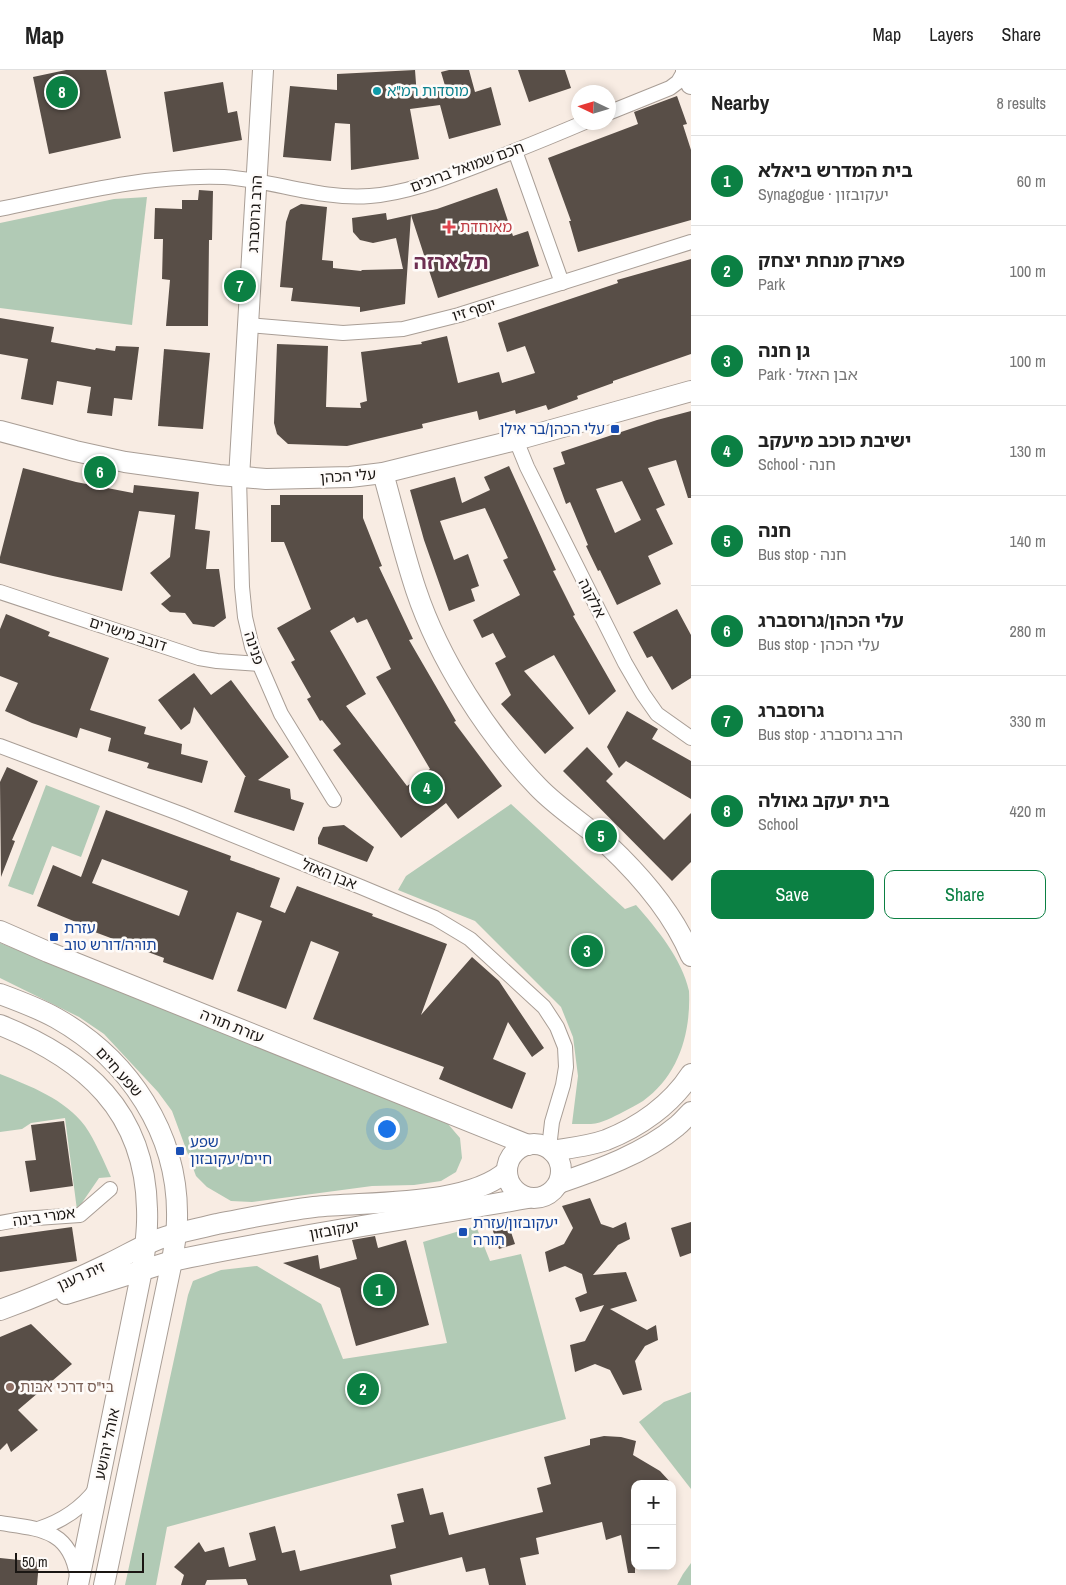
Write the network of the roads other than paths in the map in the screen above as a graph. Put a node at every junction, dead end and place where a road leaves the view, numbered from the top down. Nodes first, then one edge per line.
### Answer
1 (263, 70) edge
2 (686, 70) edge
3 (691, 84) edge
4 (616, 110) edge
5 (571, 128) edge
6 (515, 151) junction
7 (258, 180) junction
8 (0, 209) edge
9 (691, 242) edge
10 (562, 283) junction
11 (249, 325) junction
12 (691, 391) edge
13 (0, 431) edge
14 (516, 440) junction
15 (383, 473) junction
16 (239, 478) junction
17 (0, 592) edge
18 (259, 664) junction
19 (691, 738) edge
20 (0, 746) edge
21 (334, 800) dead end
22 (0, 931) edge
23 (691, 956) edge
24 (0, 994) edge
25 (0, 1025) edge
26 (691, 1074) edge
27 (691, 1112) edge
28 (466, 1119) junction
29 (540, 1147) junction
30 (508, 1168) junction
31 (558, 1183) junction
32 (110, 1189) dead end
33 (528, 1198) junction
34 (0, 1224) edge
35 (176, 1233) junction
36 (146, 1245) junction
37 (172, 1261) junction
38 (142, 1270) junction
39 (7, 1308) edge
40 (98, 1485) junction
41 (0, 1523) edge
42 (38, 1529) junction
43 (78, 1585) edge
44 (104, 1585) edge

1 - 7 street, הרב גרוסברג
2 - 3 street
2 - 4 street
5 - 6 street, חכם שמואל ברוכים
6 - 7 street, חכם שמואל ברוכים
6 - 10 street
7 - 8 street, חכם שמואל ברוכים
7 - 11 street, הרב גרוסברג
9 - 10 street, יוסף זיו
10 - 11 street, יוסף זיו
11 - 16 street, הרב גרוסברג
12 - 14 street, עלי הכהן
13 - 16 street, עלי הכהן
14 - 15 street, עלי הכהן
14 - 19 street, אלקנה
15 - 16 street, עלי הכהן
15 - 23 street
16 - 18 street, פנינה
17 - 18 street, דובב מישרים
18 - 21 street, פנינה
20 - 29 street, אבן האזל
22 - 28 street, עזרת תורה
24 - 35 street, שפע חיים
25 - 36 street, שפע חיים
26 - 29 street
27 - 31 street
28 - 29 street, עזרת תורה
28 - 30 street, עזרת תורה
29 - 30 street
29 - 31 street
30 - 33 street
30 - 35 street, יעקובזון
31 - 33 street
32 - 34 street, אמרי בינה
33 - 37 street, יעקובזון
35 - 36 street, יעקובזון
35 - 37 street, שפע חיים
36 - 38 street, אוהל יהושע
36 - 39 street, זית רענן
37 - 38 street, יעקובזון
37 - 44 street, אוהל יהושע
38 - 39 street, זית רענן
38 - 40 street, אוהל יהושע
40 - 42 street
40 - 43 street, אוהל יהושע
41 - 42 street
42 - 43 street

